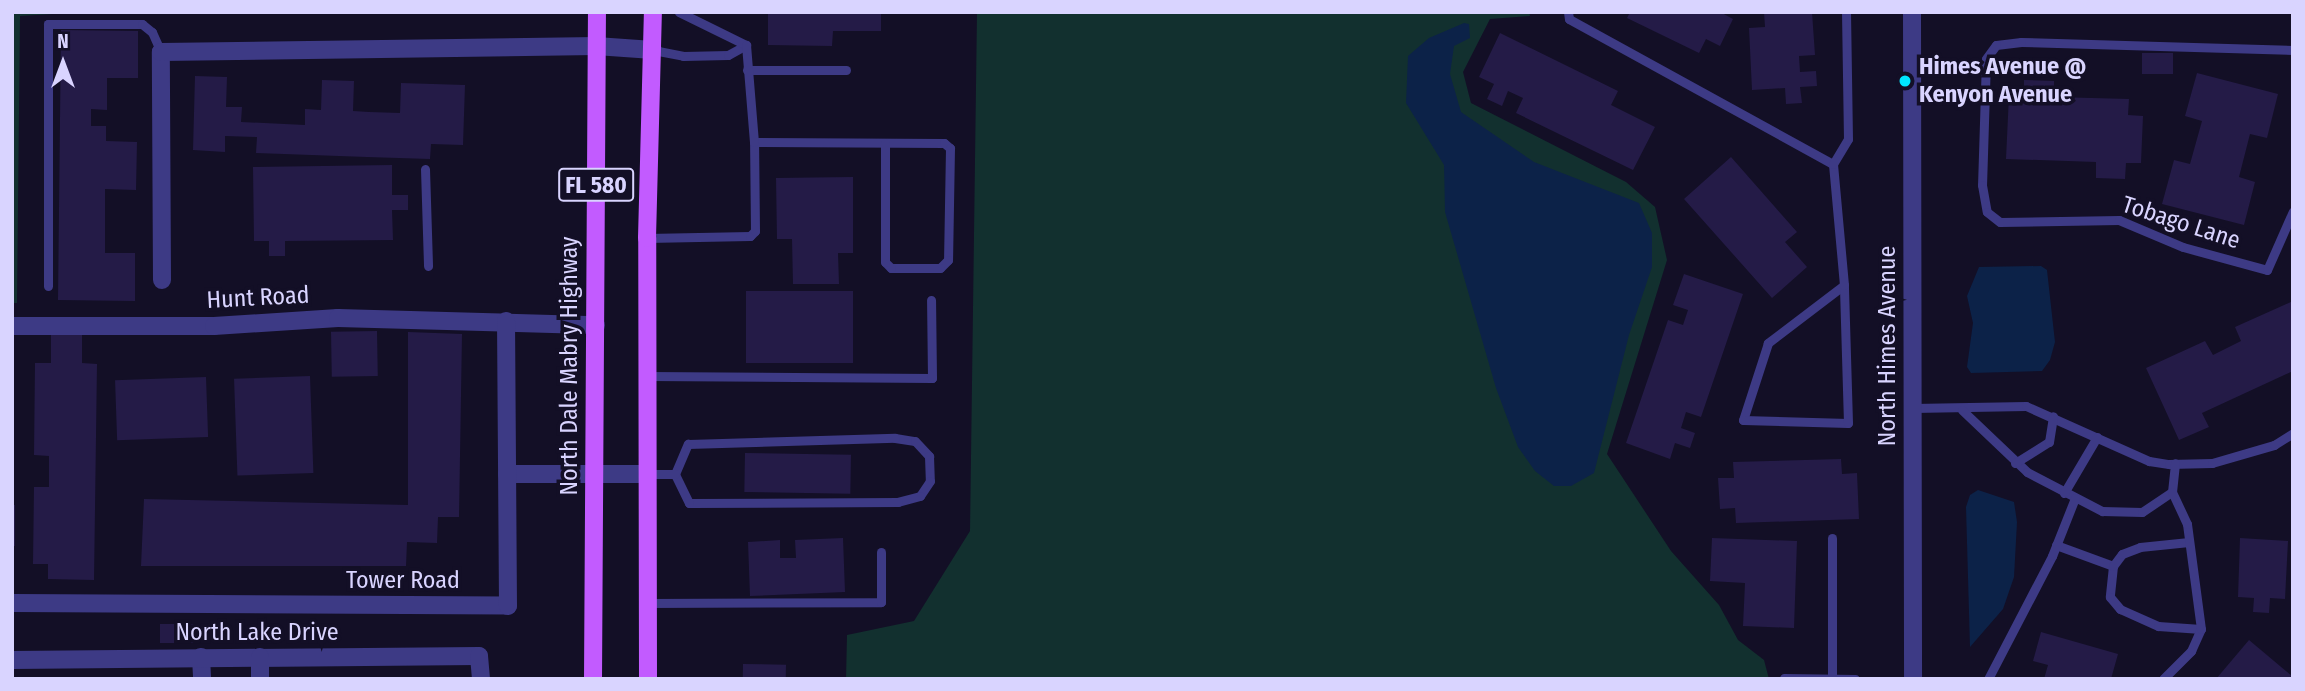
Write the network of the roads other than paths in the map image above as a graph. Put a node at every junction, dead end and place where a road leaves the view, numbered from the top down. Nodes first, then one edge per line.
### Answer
1 (597, 12) edge
2 (653, 12) edge
3 (679, 12) edge
4 (1568, 12) edge
5 (1846, 12) edge
6 (1912, 12) edge
7 (746, 45) junction
8 (596, 46) junction
9 (653, 50) junction
10 (2293, 50) edge
11 (161, 52) junction
12 (747, 70) junction
13 (846, 70) dead end
14 (754, 142) junction
15 (885, 143) junction
16 (1833, 164) junction
17 (425, 169) dead end
18 (2293, 211) edge
19 (648, 238) junction
20 (428, 266) dead end
21 (162, 280) dead end
22 (1844, 285) junction
23 (48, 286) dead end
24 (931, 300) dead end
25 (506, 321) junction
26 (596, 325) junction
27 (12, 326) edge
28 (648, 376) junction
29 (1913, 408) junction
30 (1962, 410) junction
31 (2053, 416) junction
32 (2293, 433) edge
33 (2097, 437) junction
34 (2015, 463) junction
35 (2175, 463) junction
36 (507, 474) junction
37 (594, 474) junction
38 (648, 474) junction
39 (674, 474) junction
40 (2172, 492) junction
41 (2064, 493) junction
42 (2075, 498) junction
43 (1832, 538) dead end
44 (2189, 542) junction
45 (2056, 545) junction
46 (880, 552) dead end
47 (2113, 566) junction
48 (12, 603) edge
49 (648, 603) junction
50 (2201, 629) junction
51 (201, 657) junction
52 (260, 657) junction
53 (12, 660) edge
54 (1784, 678) edge
55 (1832, 678) edge
56 (202, 679) edge
57 (260, 679) edge
58 (481, 679) edge
59 (593, 679) edge
60 (648, 679) edge
61 (1855, 679) edge
62 (1913, 679) edge
63 (1988, 679) edge
64 (2163, 679) edge

1 - 8 main road, North Dale Mabry Highway / FL 580
2 - 9 main road, FL 580
3 - 7 lane
4 - 16 lane
5 - 16 lane
6 - 29 street, North Himes Avenue
7 - 9 lane
7 - 12 lane
8 - 9 street
8 - 11 street
8 - 26 main road, North Dale Mabry Highway / FL 580
9 - 19 main road, FL 580
10 - 18 lane, Tobago Lane
11 - 21 street
11 - 23 lane
12 - 13 lane
12 - 14 lane
14 - 15 lane
14 - 19 lane
15 - 15 lane
16 - 22 lane
17 - 20 lane
19 - 28 main road, FL 580
22 - 22 lane
24 - 28 lane
25 - 26 street, Hunt Road
25 - 27 street, Hunt Road
25 - 36 street, Tower Road
26 - 37 main road, North Dale Mabry Highway / FL 580
28 - 38 main road, FL 580
29 - 30 lane
29 - 62 street, North Himes Avenue
30 - 31 lane
30 - 34 lane
31 - 33 lane
31 - 34 lane
32 - 35 lane
33 - 35 lane
33 - 41 lane
34 - 41 lane
35 - 40 lane
36 - 37 street
36 - 48 street, Tower Road
37 - 38 street
37 - 59 main road, North Dale Mabry Highway / FL 580
38 - 39 lane
38 - 49 main road, FL 580
39 - 39 lane
40 - 42 lane
40 - 44 lane
41 - 42 lane
42 - 45 lane
43 - 55 lane
44 - 47 lane
44 - 50 lane
45 - 47 lane
45 - 63 lane
46 - 49 lane
47 - 50 lane
49 - 60 main road, FL 580
50 - 64 lane
51 - 52 street, North Lake Drive
51 - 53 street, North Lake Drive
51 - 56 street
52 - 57 street
52 - 58 street, North Lake Drive
54 - 55 lane
55 - 61 lane

